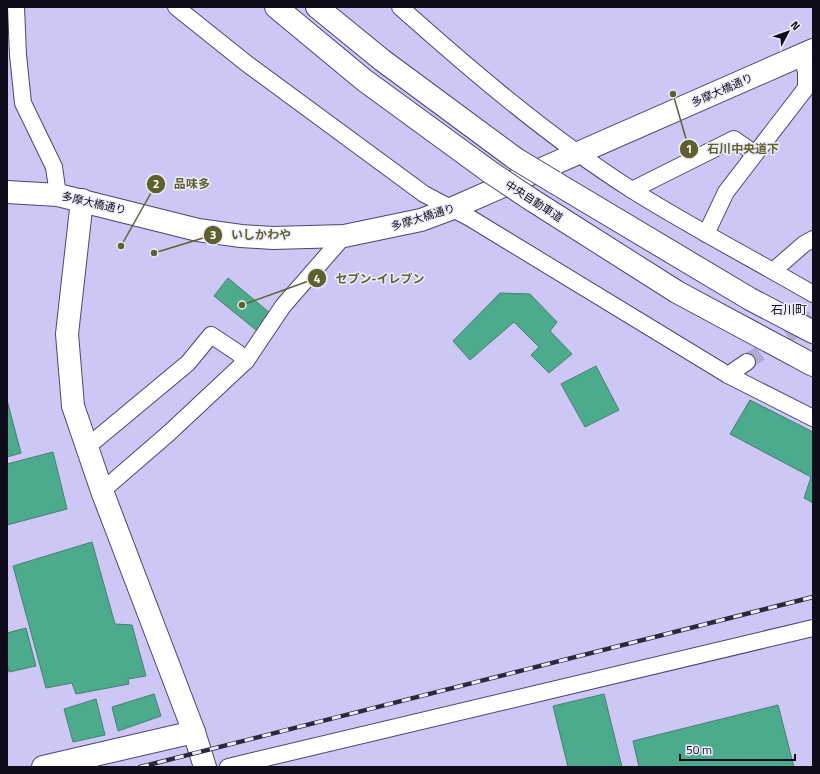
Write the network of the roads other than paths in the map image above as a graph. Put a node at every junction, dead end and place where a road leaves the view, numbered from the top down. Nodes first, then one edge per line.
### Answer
1 (16, 7) edge
2 (176, 7) edge
3 (276, 7) edge
4 (317, 7) edge
5 (400, 7) edge
6 (808, 52) edge
7 (580, 153) junction
8 (754, 154) junction
9 (632, 190) junction
10 (7, 192) edge
11 (58, 195) junction
12 (82, 200) junction
13 (453, 208) junction
14 (706, 234) junction
15 (344, 236) junction
16 (813, 239) edge
17 (773, 271) junction
18 (813, 294) edge
19 (813, 332) edge
20 (246, 361) junction
21 (747, 362) tunnel mouth
22 (813, 365) edge
23 (728, 375) junction
24 (813, 418) edge
25 (87, 447) junction
26 (102, 491) junction
27 (813, 628) edge
28 (194, 732) junction
29 (43, 767) edge
30 (205, 767) edge
31 (228, 767) edge

1 - 11 street
2 - 13 street
3 - 22 main road, 中央自動車道, bridge
4 - 19 main road, bridge
5 - 7 street
6 - 7 main road, 多摩大橋通り
6 - 8 street
7 - 9 street
7 - 13 main road, 多摩大橋通り
8 - 9 street
8 - 14 street
9 - 14 street
10 - 11 main road, 多摩大橋通り
11 - 12 main road, 多摩大橋通り
12 - 15 main road, 多摩大橋通り
12 - 25 main road
13 - 15 main road, 多摩大橋通り
13 - 23 street
14 - 17 street
15 - 20 street
16 - 17 street
17 - 18 street
20 - 25 street
20 - 26 street
21 - 23 street
23 - 24 street
25 - 26 main road
26 - 28 main road
27 - 31 street
28 - 29 main road
28 - 30 main road

